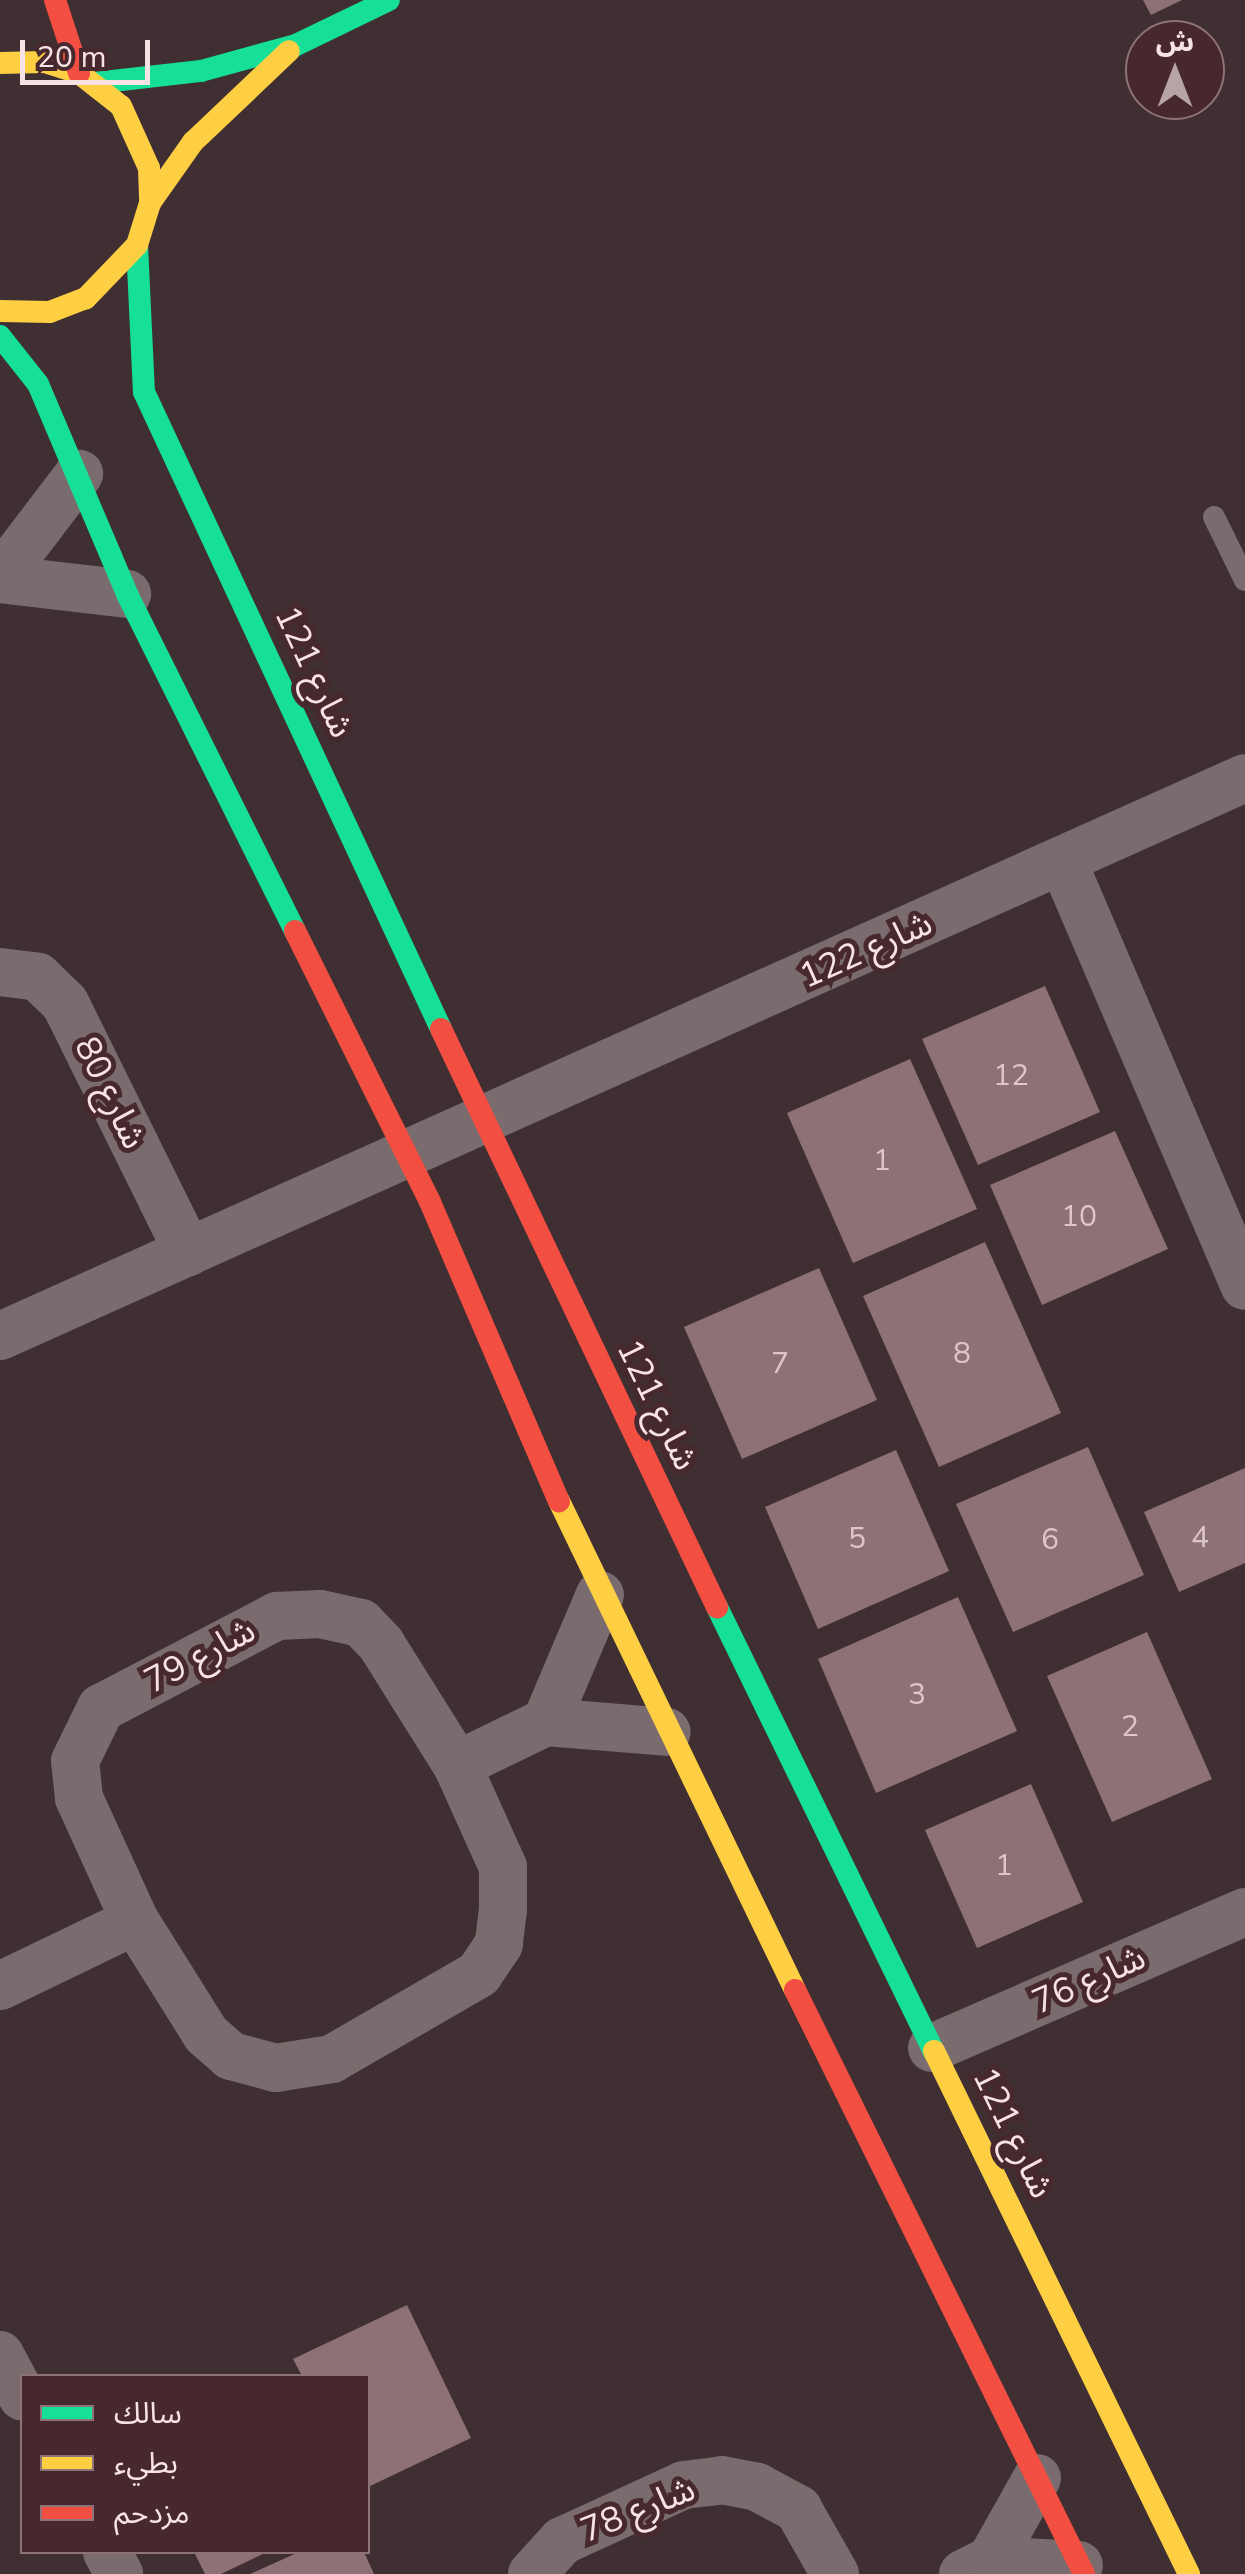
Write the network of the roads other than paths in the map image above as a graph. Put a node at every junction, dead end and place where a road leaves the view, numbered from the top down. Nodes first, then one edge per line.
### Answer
1 (55, 0) edge
2 (389, 0) edge
3 (296, 44) junction
4 (0, 63) edge
5 (87, 78) junction
6 (150, 203) junction
7 (137, 244) junction
8 (0, 311) edge
9 (0, 336) edge
10 (79, 474) junction
11 (1214, 517) dead end
12 (0, 578) edge
13 (1245, 580) edge
14 (126, 594) junction
15 (1245, 778) edge
16 (1063, 862) junction
17 (0, 972) edge
18 (486, 1120) junction
19 (407, 1154) junction
20 (188, 1252) junction
21 (1245, 1286) edge
22 (0, 1336) edge
23 (600, 1595) junction
24 (546, 1722) junction
25 (667, 1732) junction
26 (456, 1765) junction
27 (1245, 1912) edge
28 (135, 1921) junction
29 (0, 1986) edge
30 (932, 2048) junction
31 (0, 2355) edge
32 (20, 2392) edge
33 (1036, 2478) junction
34 (977, 2567) edge
35 (1081, 2569) edge
36 (532, 2574) edge
37 (835, 2574) edge
38 (1189, 2574) edge

1 - 5 street
2 - 3 street
3 - 5 street
3 - 6 street
4 - 5 street
5 - 6 street
6 - 7 street
7 - 8 street
7 - 18 street, شارع 121
9 - 10 street
10 - 12 street
10 - 14 street
11 - 13 lane
12 - 14 street
14 - 19 street
15 - 16 street, شارع 122
16 - 18 street, شارع 122
16 - 21 street
17 - 20 street, شارع 80
18 - 19 street
18 - 30 street, شارع 121
19 - 20 street
19 - 23 street
20 - 22 street
23 - 24 street
23 - 25 street
24 - 25 street
24 - 26 street
25 - 33 street
26 - 28 street, شارع 79
26 - 28 street, شارع 79
27 - 30 street, شارع 76
28 - 29 street
30 - 38 street, شارع 121
31 - 32 street
33 - 34 street
33 - 35 street
34 - 35 street
36 - 37 street, شارع 78

